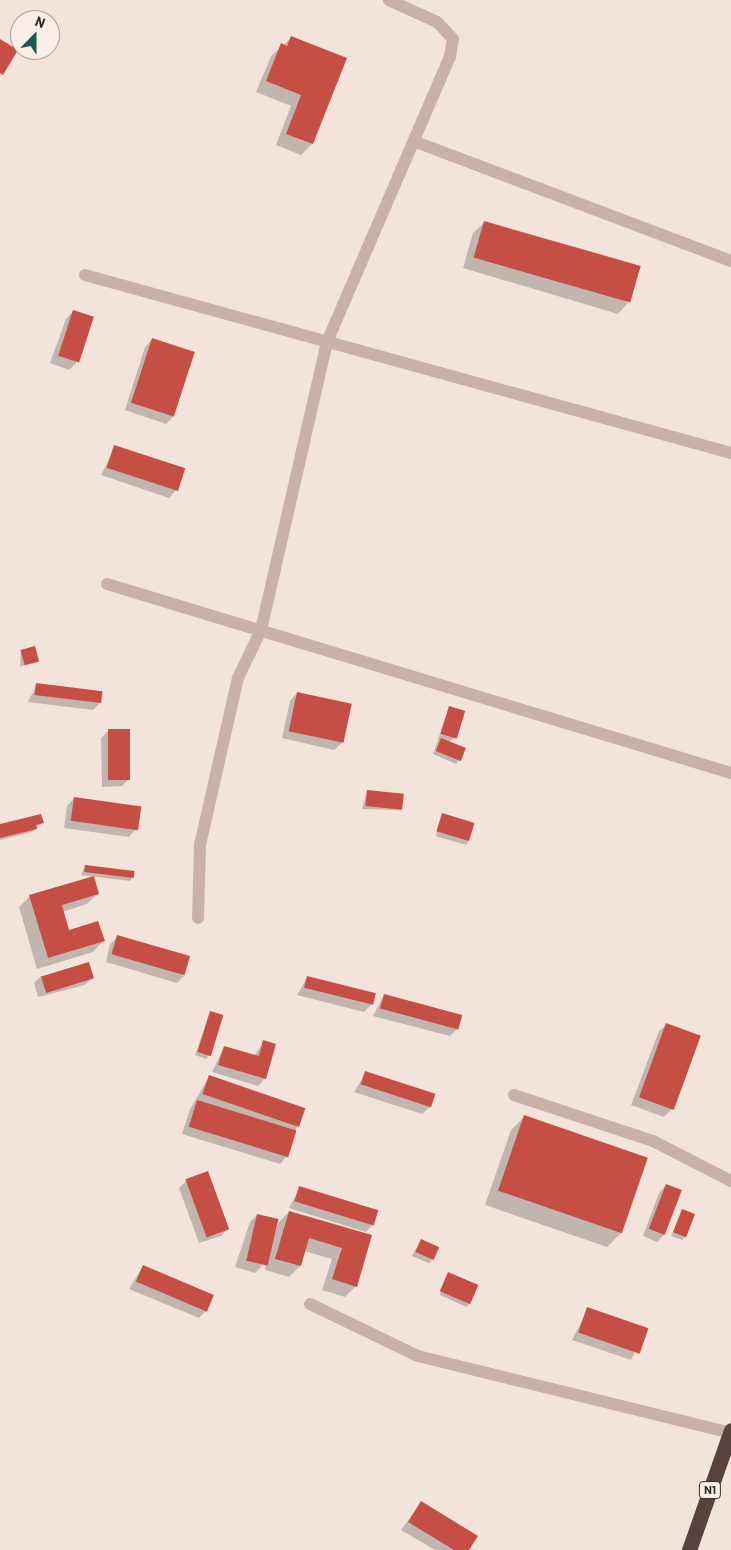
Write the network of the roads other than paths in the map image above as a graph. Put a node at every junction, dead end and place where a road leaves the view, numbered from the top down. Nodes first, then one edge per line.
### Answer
1 (389, 0) edge
2 (416, 142) junction
3 (731, 261) edge
4 (85, 275) dead end
5 (326, 342) junction
6 (731, 453) edge
7 (107, 584) dead end
8 (261, 630) junction
9 (731, 773) edge
10 (198, 918) dead end
11 (514, 1095) dead end
12 (731, 1181) edge
13 (310, 1304) dead end
14 (731, 1432) edge
15 (689, 1550) edge

1 - 2 street
2 - 3 street
2 - 5 street
4 - 5 street
5 - 6 street
5 - 8 street
7 - 8 street
8 - 9 street
8 - 10 street
11 - 12 street
13 - 14 street
14 - 15 highway, N1

